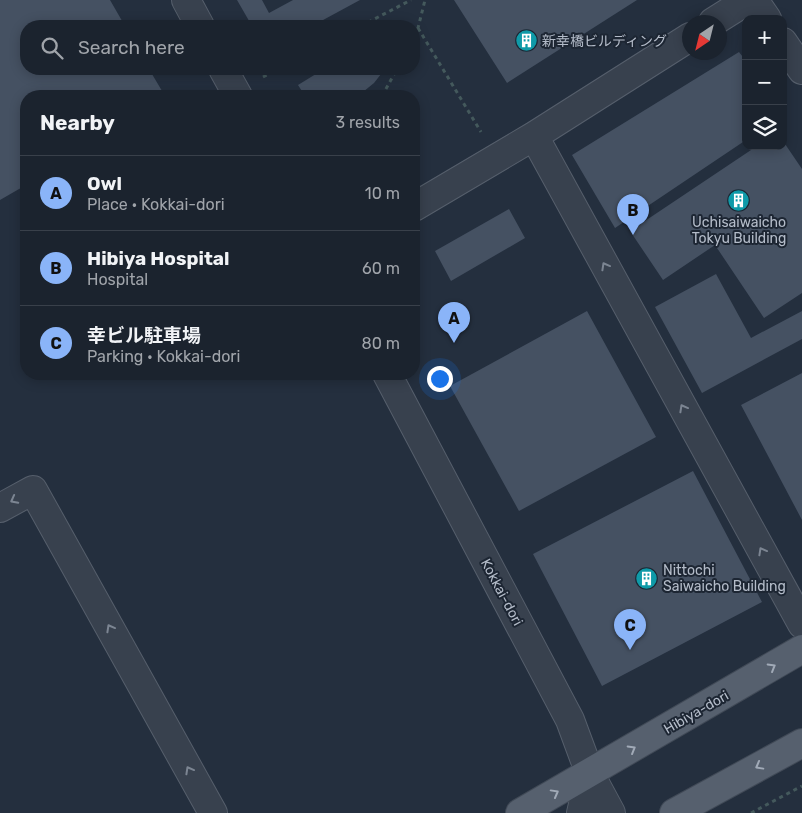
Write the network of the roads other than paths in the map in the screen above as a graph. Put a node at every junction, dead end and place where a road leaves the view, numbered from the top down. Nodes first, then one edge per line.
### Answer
1 (186, 0) edge
2 (748, 0) edge
3 (754, 0) edge
4 (724, 15) edge
5 (764, 15) edge
6 (197, 20) edge
7 (682, 42) edge
8 (787, 48) edge
9 (802, 70) edge
10 (226, 75) edge
11 (235, 90) edge
12 (534, 136) junction
13 (420, 202) edge
14 (390, 380) edge
15 (0, 508) edge
16 (802, 624) edge
17 (802, 649) edge
18 (802, 743) edge
19 (590, 774) junction
20 (213, 813) edge
21 (520, 813) edge
22 (581, 813) edge
23 (611, 813) edge
24 (674, 813) edge

1 - 6 street
2 - 4 street
3 - 5 street
7 - 12 street
8 - 9 street
10 - 11 street
12 - 13 street
16 -> 12 street
14 - 19 street, Kokkai-dori
20 -> 15 street
19 -> 17 main road, Hibiya-dori
18 -> 24 main road
21 -> 19 main road, Hibiya-dori
19 - 22 street
19 - 23 street, Kokkai-dori

